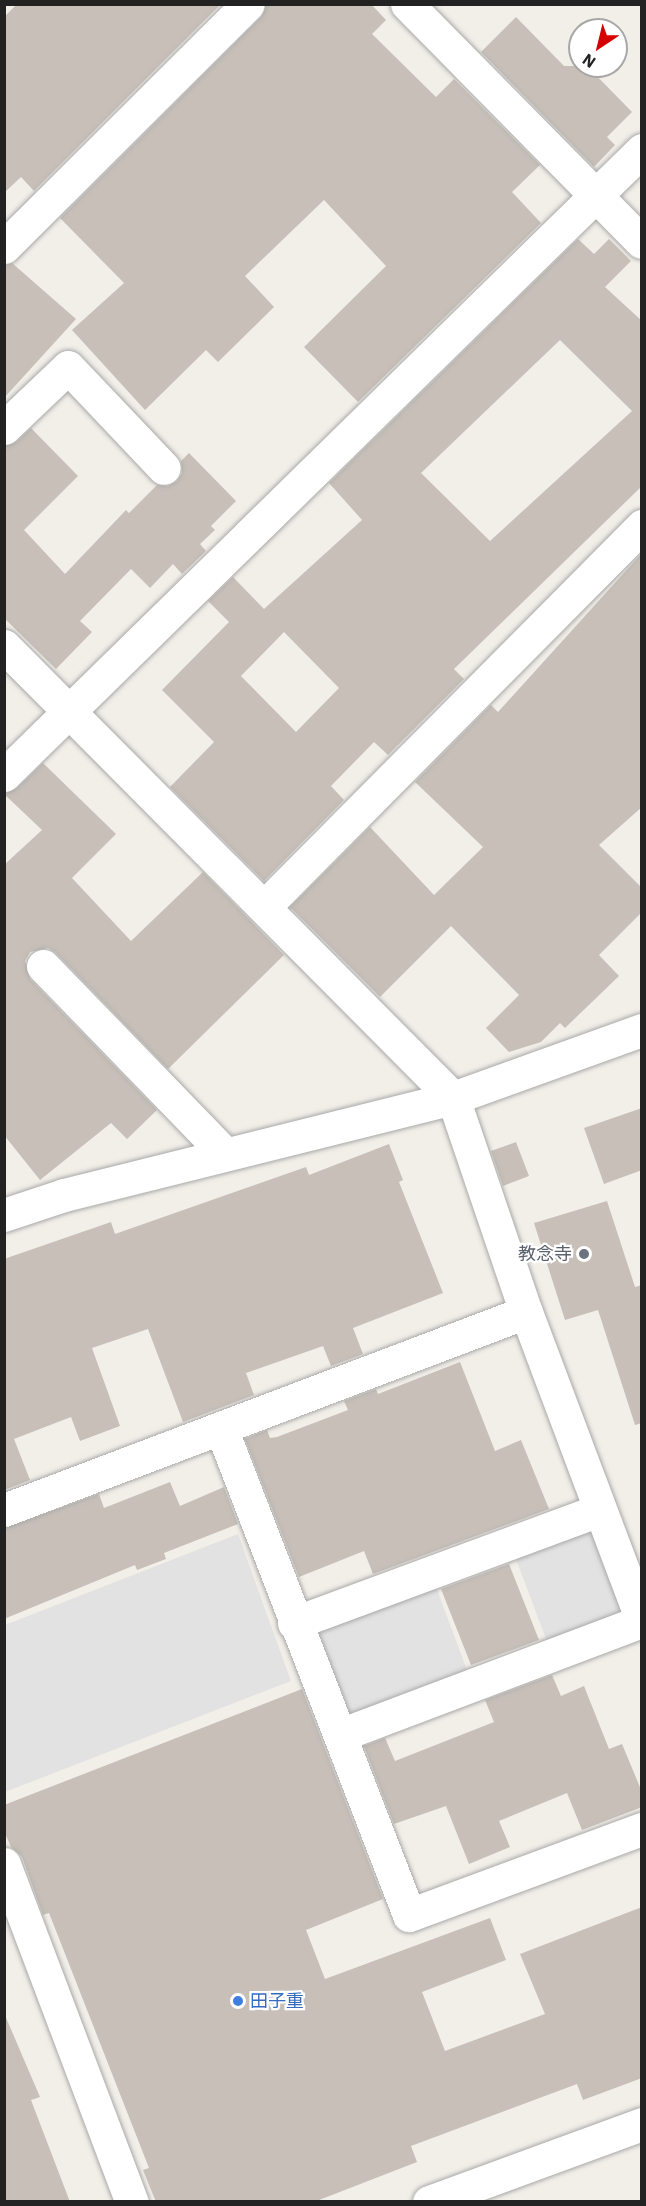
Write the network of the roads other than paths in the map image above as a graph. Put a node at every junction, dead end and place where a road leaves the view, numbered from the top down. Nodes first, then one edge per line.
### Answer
1 (248, 4) edge
2 (407, 4) edge
3 (642, 150) edge
4 (595, 196) junction
5 (642, 242) edge
6 (4, 247) edge
7 (4, 428) edge
8 (164, 468) dead end
9 (642, 526) edge
10 (4, 646) edge
11 (70, 711) junction
12 (4, 775) edge
13 (264, 907) junction
14 (43, 966) dead end
15 (642, 1030) edge
16 (453, 1098) junction
17 (225, 1154) junction
18 (4, 1215) edge
19 (526, 1312) junction
20 (221, 1428) junction
21 (4, 1510) edge
22 (600, 1510) junction
23 (642, 1621) edge
24 (294, 1623) junction
25 (340, 1735) junction
26 (642, 1828) edge
27 (4, 1864) edge
28 (642, 2124) edge
29 (132, 2202) edge
30 (429, 2202) edge

1 - 6 street
2 - 4 street
3 - 4 street
4 - 5 street
4 - 11 street
7 - 8 street
9 - 13 street
10 - 11 street
11 - 12 street
11 - 13 street
13 - 16 street
14 - 17 street
15 - 16 street
16 - 17 street
16 - 19 street
17 - 18 street
19 - 20 street
19 - 22 street
20 - 21 street
20 - 24 street
22 - 23 street
22 - 24 street
23 - 25 street
24 - 25 street
25 - 26 street
27 - 29 street
28 - 30 street

